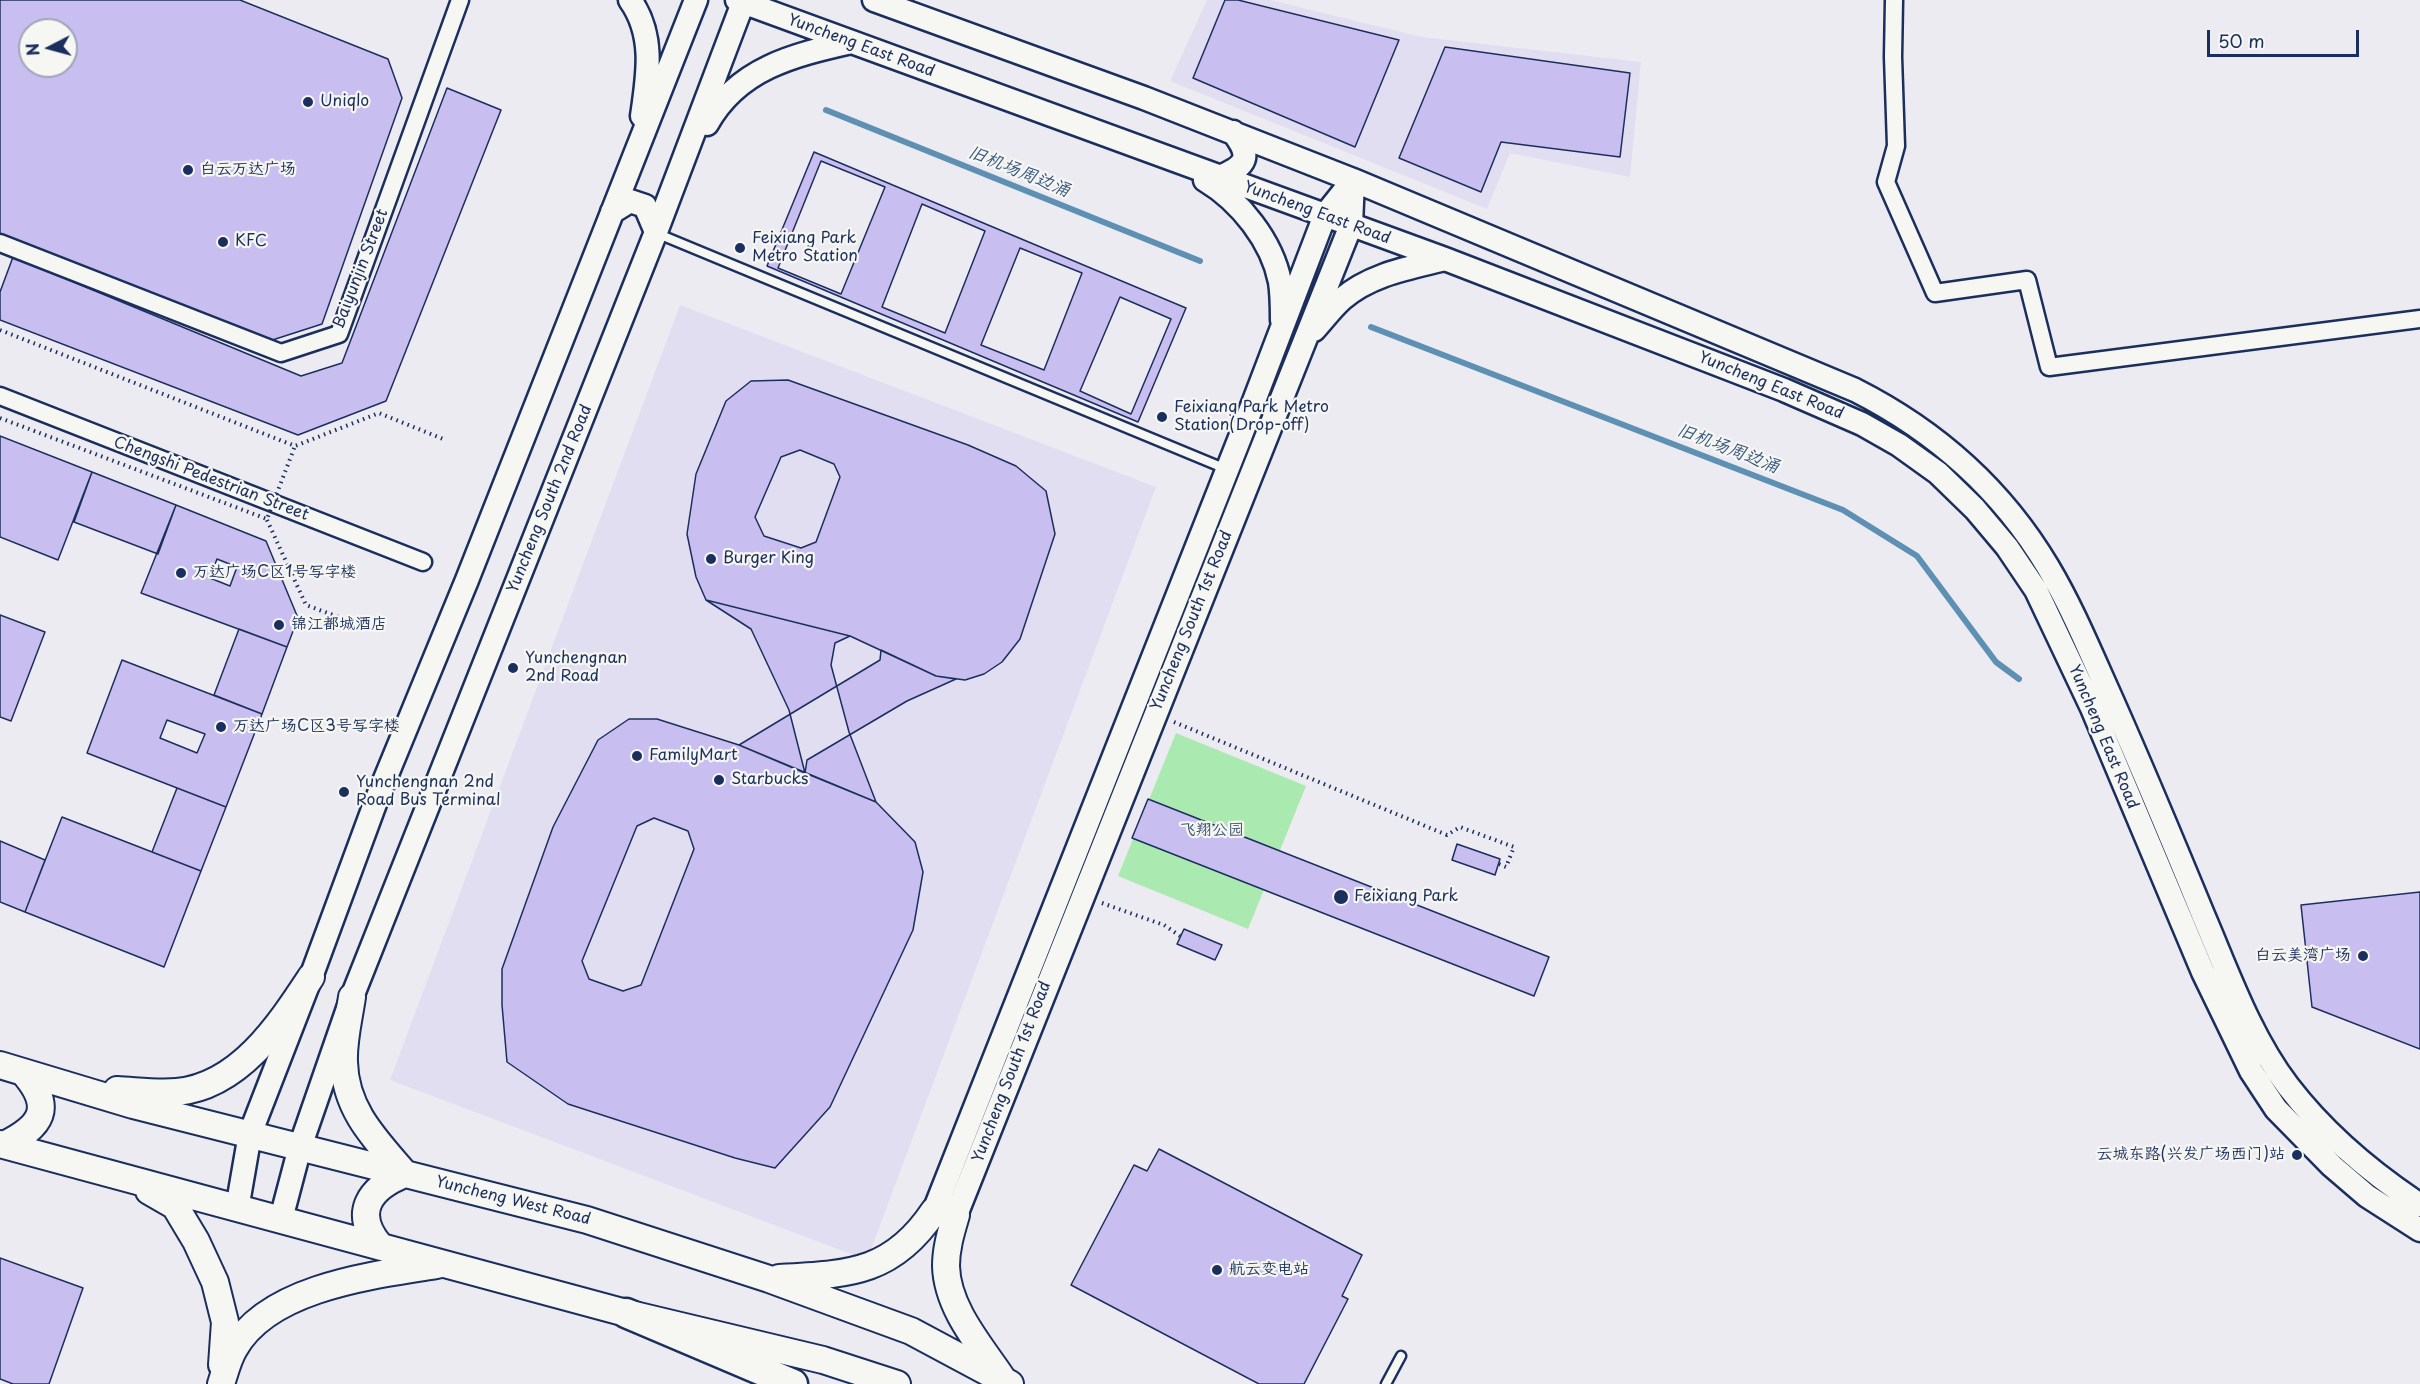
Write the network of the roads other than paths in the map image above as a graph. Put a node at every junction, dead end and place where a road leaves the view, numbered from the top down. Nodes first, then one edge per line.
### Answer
1 (460, 0) edge
2 (630, 0) edge
3 (696, 0) edge
4 (874, 0) edge
5 (1894, 0) edge
6 (742, 1) edge
7 (851, 42) junction
8 (1233, 132) junction
9 (634, 159) junction
10 (1178, 163) junction
11 (678, 175) junction
12 (1220, 177) junction
13 (1353, 180) junction
14 (612, 212) junction
15 (1325, 215) junction
16 (1351, 225) junction
17 (656, 232) junction
18 (0, 243) edge
19 (1445, 260) junction
20 (2420, 319) edge
21 (1282, 330) junction
22 (1304, 340) junction
23 (0, 396) edge
24 (1228, 470) junction
25 (423, 561) dead end
26 (311, 977) junction
27 (352, 997) junction
28 (0, 1065) edge
29 (24, 1073) junction
30 (73, 1088) junction
31 (250, 1134) junction
32 (2, 1144) edge
33 (300, 1147) junction
34 (405, 1174) junction
35 (125, 1178) junction
36 (2420, 1204) edge
37 (237, 1209) junction
38 (945, 1213) junction
39 (281, 1219) junction
40 (2420, 1230) edge
41 (381, 1246) junction
42 (446, 1263) junction
43 (769, 1279) junction
44 (626, 1313) junction
45 (1401, 1356) dead end
46 (1007, 1382) edge
47 (221, 1384) edge
48 (792, 1384) edge
49 (897, 1384) edge
50 (1386, 1384) edge

1 - 18 street, Baiyunjin Street
2 - 9 main road
3 - 9 main road
4 - 8 main road, Yuncheng East Road
5 - 20 street
6 - 7 main road, Yuncheng East Road
6 - 11 main road, Yuncheng South 2nd Road
7 - 10 main road, Yuncheng East Road
7 - 11 main road
8 - 12 main road
8 - 13 main road, Yuncheng East Road
9 - 14 main road
10 - 12 main road, Yuncheng East Road
10 - 21 main road
11 - 17 main road, Yuncheng South 2nd Road
12 - 15 main road, Yuncheng East Road
13 - 15 main road
13 - 16 main road, Yuncheng South 1st Road
13 - 36 main road, Yuncheng East Road
14 - 17 main road
14 - 26 main road
15 - 16 main road, Yuncheng East Road
15 - 21 main road
16 - 19 main road, Yuncheng East Road
16 - 22 main road, Yuncheng South 1st Road
17 - 24 lane
17 - 27 main road, Yuncheng South 2nd Road
19 - 22 main road
19 - 40 main road, Yuncheng East Road
21 - 24 main road, Yuncheng South 1st Road
22 - 38 main road, Yuncheng South 1st Road
23 - 25 street, Chengshi Pedestrian Street
24 - 38 main road, Yuncheng South 1st Road
26 - 30 main road
26 - 31 main road
27 - 33 main road, Yuncheng South 2nd Road
27 - 34 main road
28 - 29 main road, Yuncheng West Road
29 - 30 main road, Yuncheng West Road
29 - 32 main road
30 - 31 main road, Yuncheng West Road
31 - 33 main road, Yuncheng West Road
31 - 37 main road
32 - 35 main road
33 - 34 main road, Yuncheng West Road
33 - 39 main road, Yuncheng South 2nd Road
34 - 41 main road
34 - 43 main road, Yuncheng West Road
35 - 37 main road
35 - 47 main road
37 - 39 main road
38 - 43 main road
38 - 46 main road
39 - 41 main road
41 - 42 main road
42 - 44 main road
42 - 47 main road
43 - 46 main road, Yuncheng West Road
44 - 48 highway
44 - 49 main road
45 - 50 lane

